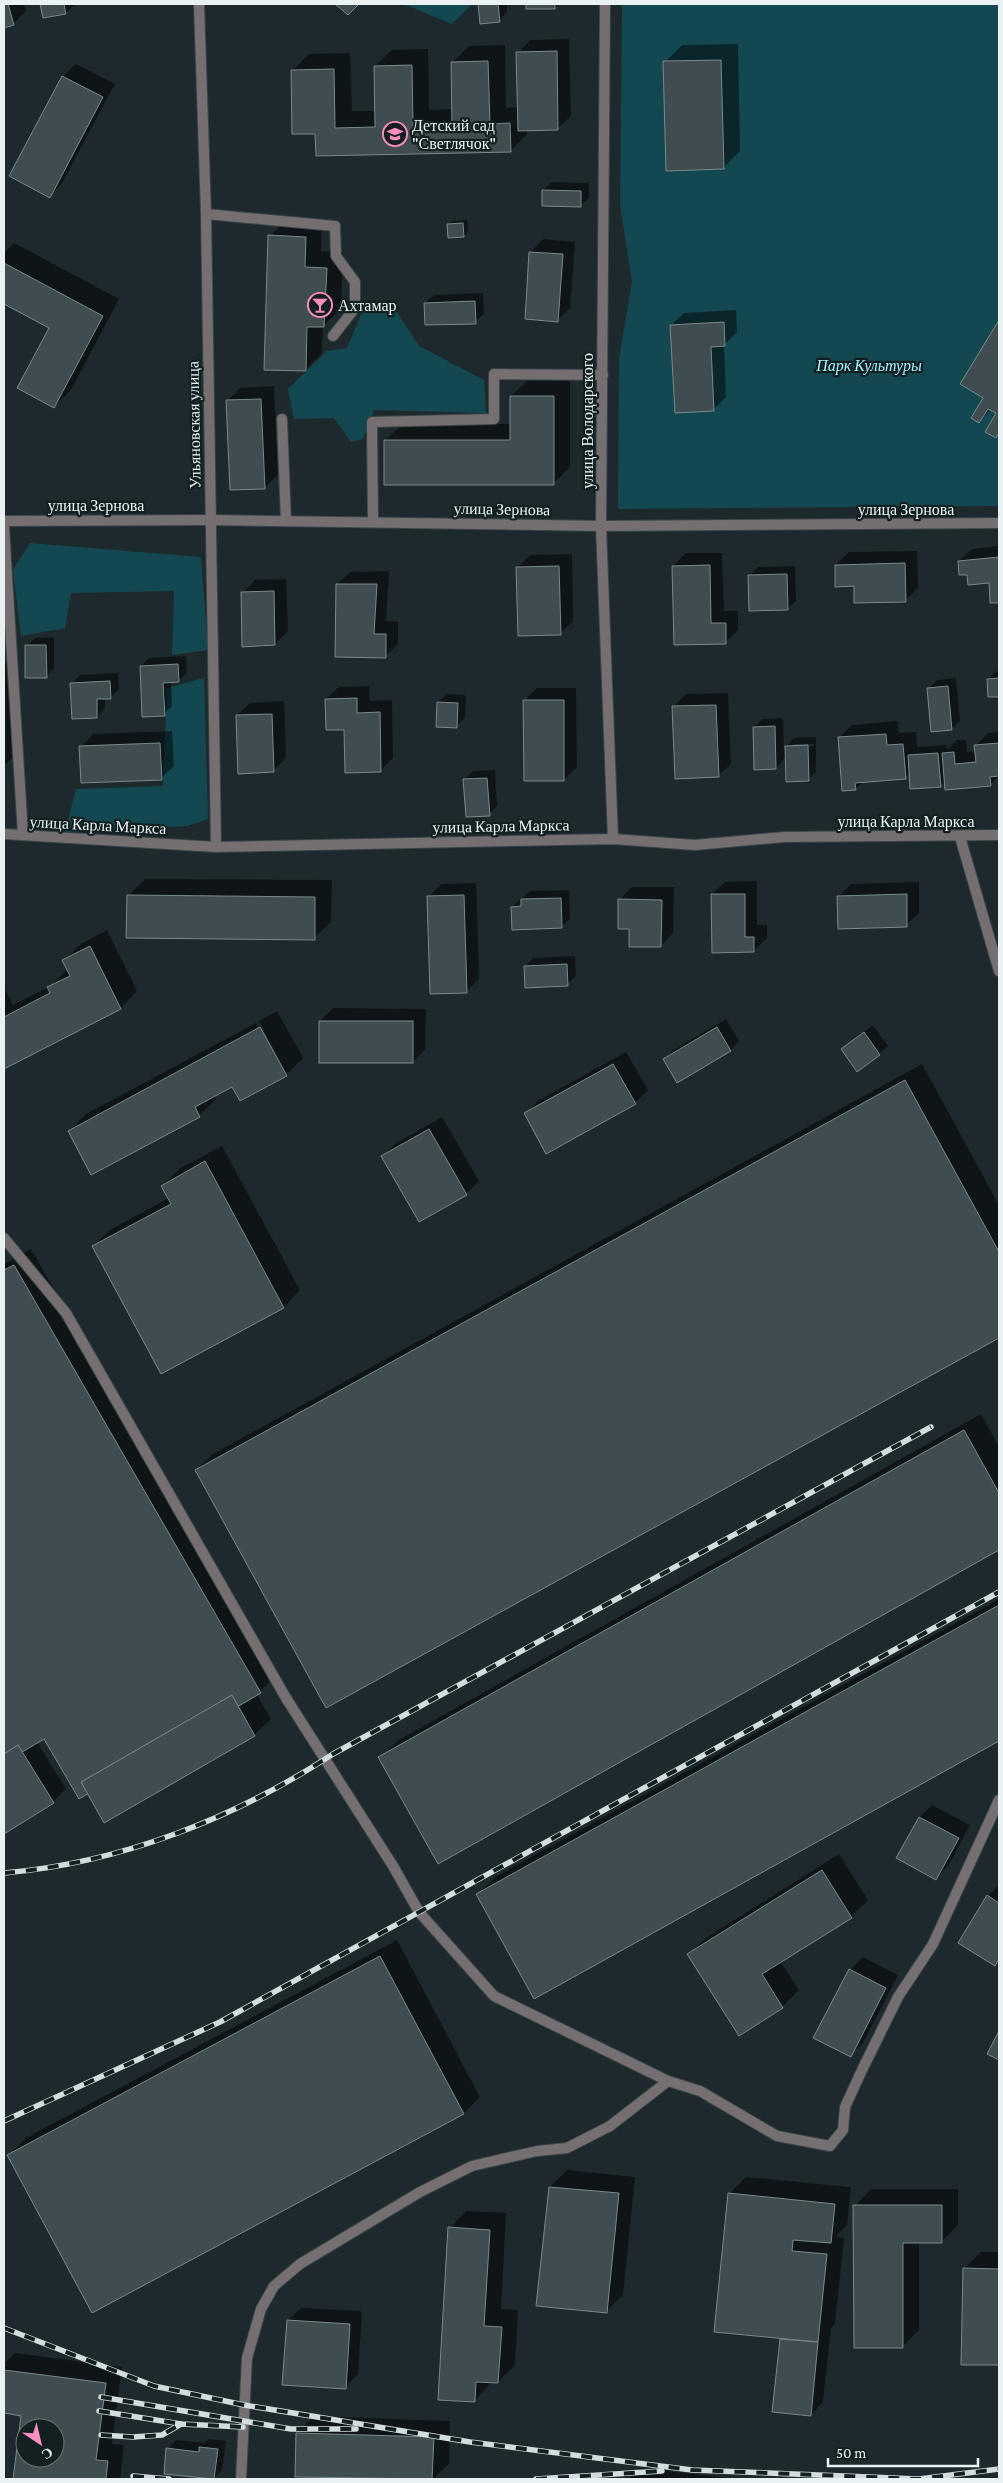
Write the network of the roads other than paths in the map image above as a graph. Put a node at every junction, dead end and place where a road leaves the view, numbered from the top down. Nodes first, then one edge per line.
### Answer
1 (199, 4) edge
2 (605, 4) edge
3 (206, 214) junction
4 (334, 336) dead end
5 (602, 375) junction
6 (282, 419) dead end
7 (211, 520) junction
8 (4, 521) edge
9 (286, 521) junction
10 (372, 522) junction
11 (999, 523) edge
12 (602, 526) junction
13 (4, 527) edge
14 (4, 834) edge
15 (23, 835) junction
16 (999, 835) edge
17 (960, 836) junction
18 (613, 839) junction
19 (216, 847) junction
20 (999, 971) edge
21 (4, 1238) edge
22 (999, 1800) edge
23 (668, 2081) junction
24 (241, 2479) edge

1 - 3 street, Ульяновская улица
2 - 5 street, улица Володарского
3 - 4 street
3 - 7 street, Ульяновская улица
5 - 10 street
5 - 12 street, улица Володарского
6 - 9 street
7 - 8 street, улица Зернова
7 - 9 street, улица Зернова
7 - 19 street, Ульяновская улица
9 - 10 street, улица Зернова
10 - 12 street, улица Зернова
11 - 12 street, улица Зернова
12 - 18 street, улица Володарского
13 - 15 street
14 - 15 street, улица Карла Маркса
15 - 19 street, улица Карла Маркса
16 - 17 street, улица Карла Маркса
17 - 18 street, улица Карла Маркса
17 - 20 street
18 - 19 street, улица Карла Маркса
21 - 23 street
22 - 23 street
23 - 24 street

